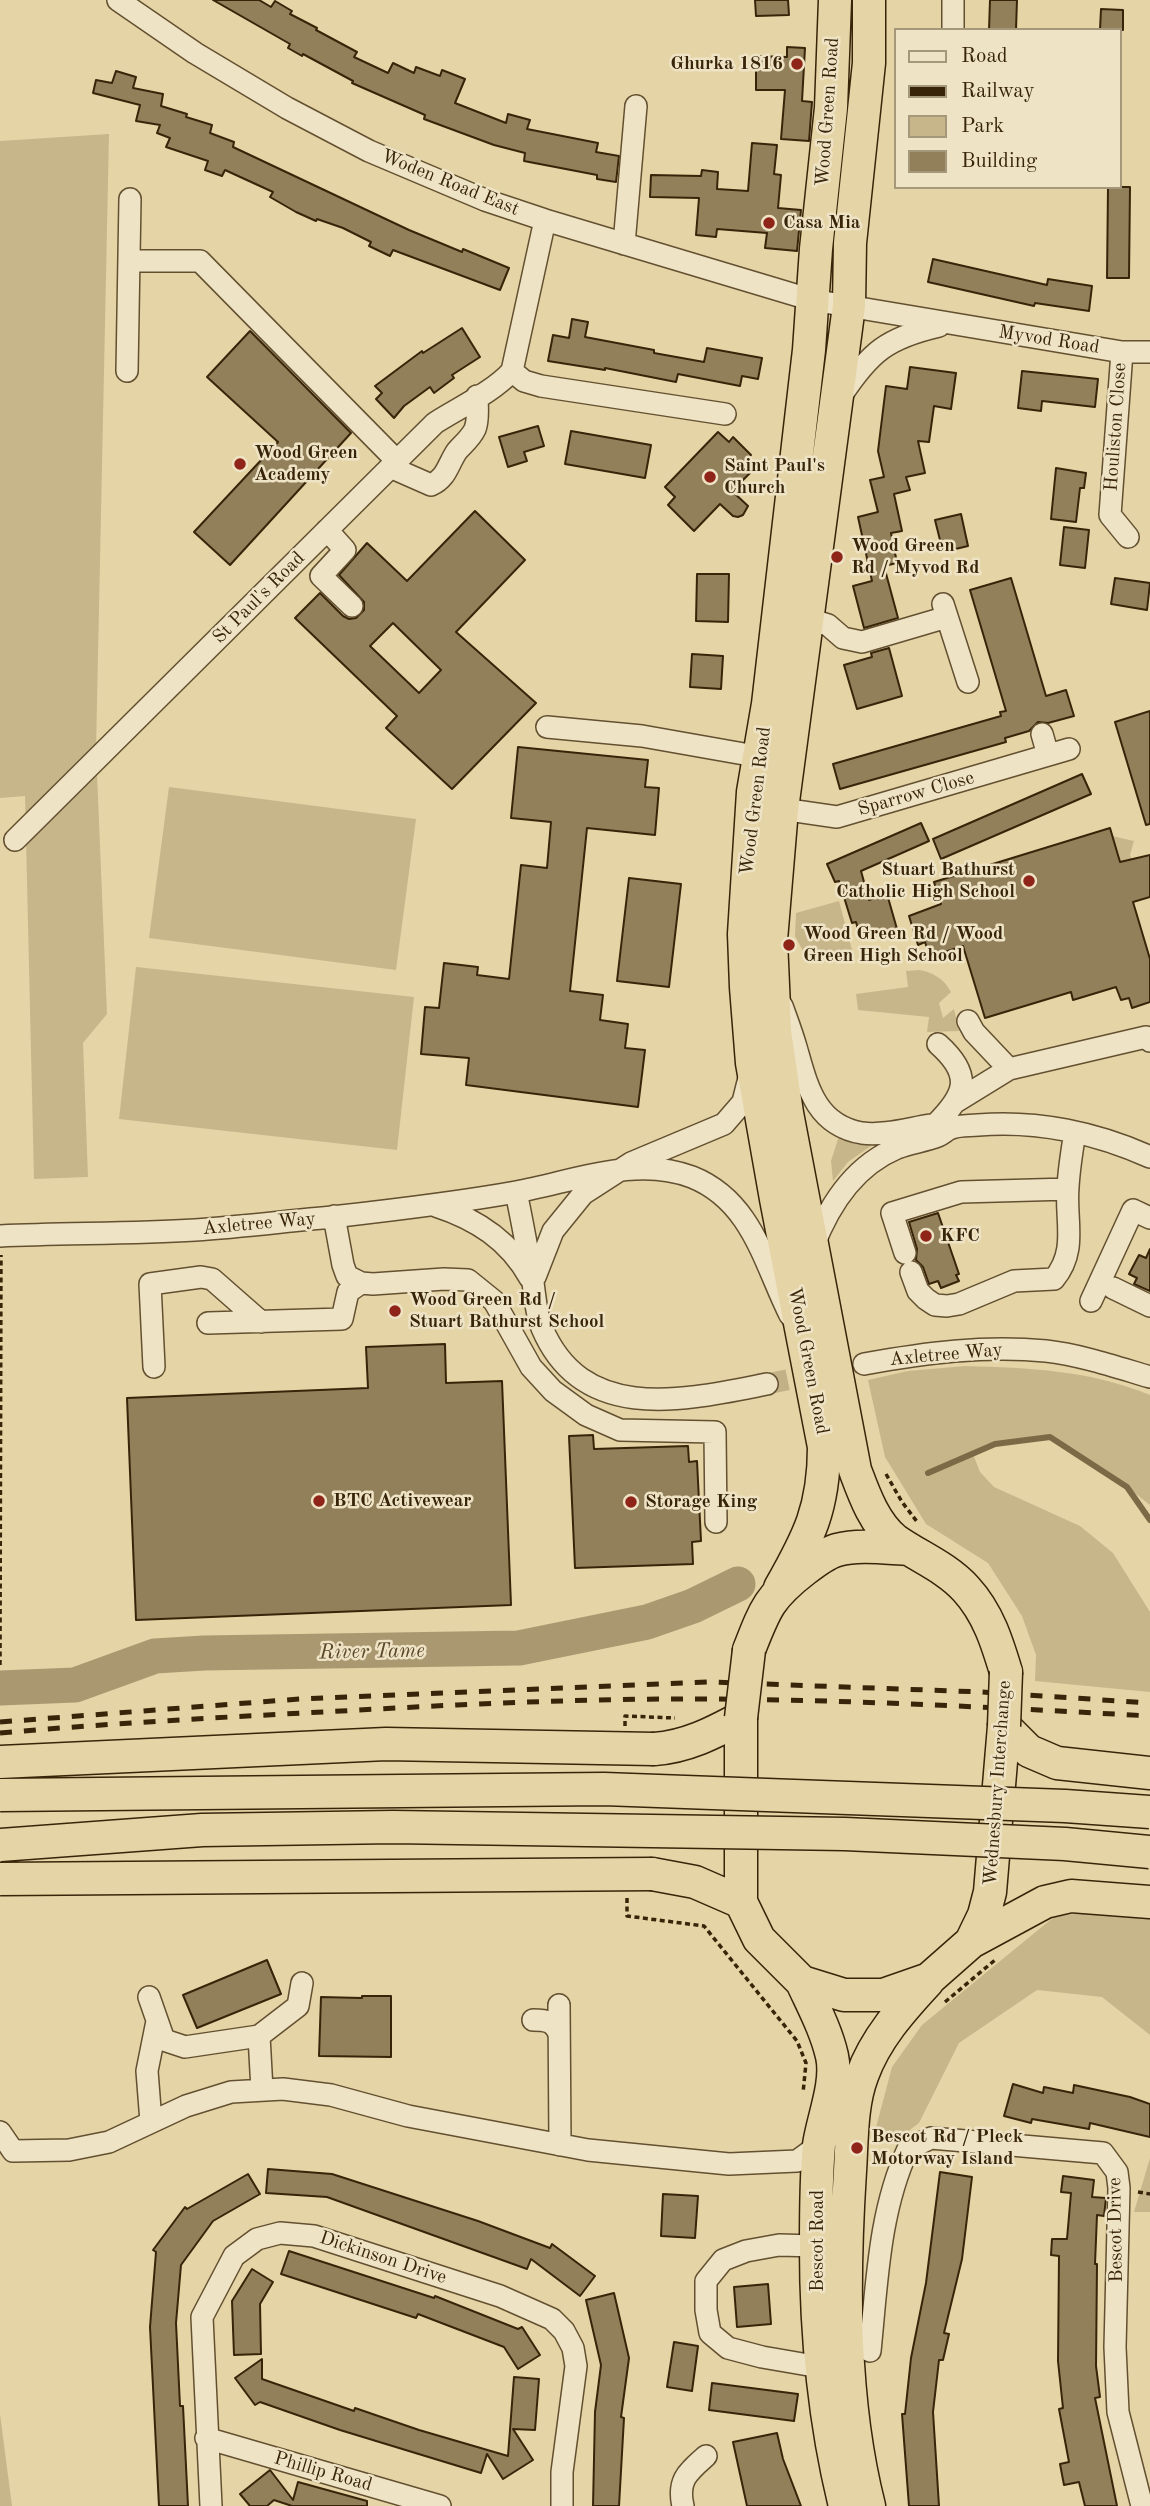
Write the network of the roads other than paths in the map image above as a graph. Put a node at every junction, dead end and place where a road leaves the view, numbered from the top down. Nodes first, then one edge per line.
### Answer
1 (118, 0) edge
2 (835, 0) edge
3 (869, 0) edge
4 (953, 0) edge
5 (953, 28) edge
6 (636, 106) dead end
7 (130, 199) dead end
8 (545, 220) junction
9 (624, 244) junction
10 (130, 261) junction
11 (812, 300) junction
12 (849, 306) junction
13 (947, 324) junction
14 (1122, 352) junction
15 (1150, 352) edge
16 (127, 370) dead end
17 (512, 371) junction
18 (477, 396) junction
19 (837, 400) junction
20 (725, 414) dead end
21 (393, 464) junction
22 (327, 530) junction
23 (1128, 537) dead end
24 (352, 606) dead end
25 (809, 619) junction
26 (968, 682) dead end
27 (547, 727) dead end
28 (1042, 734) dead end
29 (1069, 749) dead end
30 (1048, 755) junction
31 (761, 757) junction
32 (782, 809) junction
33 (15, 840) dead end
34 (771, 974) junction
35 (968, 1021) dead end
36 (1149, 1036) edge
37 (938, 1044) dead end
38 (752, 1063) junction
39 (1009, 1069) junction
40 (960, 1073) junction
41 (983, 1084) junction
42 (957, 1101) junction
43 (986, 1125) junction
44 (944, 1126) junction
45 (1075, 1132) junction
46 (1150, 1157) edge
47 (616, 1171) junction
48 (1068, 1189) junction
49 (516, 1192) junction
50 (433, 1205) junction
51 (1142, 1214) edge
52 (334, 1216) junction
53 (0, 1236) edge
54 (813, 1247) junction
55 (360, 1283) junction
56 (533, 1283) junction
57 (1113, 1288) dead end
58 (1091, 1301) dead end
59 (1150, 1306) edge
60 (261, 1322) junction
61 (208, 1323) dead end
62 (806, 1345) junction
63 (864, 1364) dead end
64 (154, 1367) dead end
65 (1150, 1377) edge
66 (767, 1384) tunnel mouth
67 (716, 1522) dead end
68 (916, 1539) junction
69 (780, 1588) junction
70 (741, 1718) junction
71 (1004, 1726) junction
72 (0, 1762) edge
73 (1150, 1773) edge
74 (0, 1795) edge
75 (1150, 1812) edge
76 (0, 1845) edge
77 (1150, 1852) edge
78 (0, 1879) edge
79 (741, 1902) junction
80 (1150, 1902) edge
81 (971, 1942) junction
82 (929, 1979) junction
83 (802, 1982) junction
84 (302, 1983) dead end
85 (149, 1997) dead end
86 (559, 2005) dead end
87 (157, 2020) junction
88 (533, 2020) dead end
89 (559, 2034) junction
90 (259, 2036) junction
91 (262, 2090) junction
92 (151, 2122) junction
93 (853, 2127) junction
94 (0, 2132) edge
95 (560, 2145) junction
96 (820, 2145) junction
97 (816, 2240) junction
98 (846, 2261) junction
99 (879, 2262) junction
100 (870, 2350) dead end
101 (820, 2367) junction
102 (206, 2438) junction
103 (706, 2456) dead end
104 (211, 2506) edge
105 (440, 2506) edge
106 (562, 2506) edge
107 (683, 2506) edge
108 (845, 2506) edge
109 (869, 2506) edge
110 (1142, 2506) edge

1 - 8 street, Woden Road East
2 - 11 highway, Wood Green Road
3 - 12 highway, Wood Green Road
4 - 5 street
6 - 9 street
7 - 10 street
8 - 9 street, Woden Road East
8 - 17 street
9 - 11 street, Woden Road East
10 - 16 street
10 - 21 street
11 - 12 street, Woden Road East
11 - 31 highway, Wood Green Road
12 - 13 street, Myvod Road
12 - 19 highway, Wood Green Road
13 - 14 street, Myvod Road
13 - 19 street, Myvod Road
14 - 15 street, Myvod Road
14 - 23 street, Houliston Close
17 - 18 street, St Paul's Road
17 - 20 street
18 - 21 street, St Paul's Road
18 - 21 street
19 - 25 highway, Wood Green Road
21 - 22 street, St Paul's Road
22 - 24 street
22 - 33 street, St Paul's Road
25 - 26 street
25 - 32 highway, Wood Green Road
27 - 31 street
28 - 30 street
29 - 30 street, Sparrow Close
30 - 32 street, Sparrow Close
31 - 38 highway, Wood Green Road
32 - 34 highway, Wood Green Road
34 - 44 street
34 - 54 highway, Wood Green Road
35 - 39 street
36 - 39 street
37 - 40 street
38 - 47 street, Axletree Way
38 - 62 highway, Wood Green Road
39 - 41 street
40 - 41 street
40 - 42 street
41 - 42 street
41 - 43 street
42 - 44 street
43 - 44 street
43 - 45 street
44 - 54 street
45 - 46 street
45 - 48 street
47 - 49 street, Axletree Way
47 - 56 street, Axletree Way
47 - 62 street, Axletree Way
48 - 48 street
49 - 50 street, Axletree Way
49 - 56 street
50 - 52 street, Axletree Way
50 - 56 street
51 - 58 street
52 - 53 street, Axletree Way
52 - 55 street
54 - 68 highway, Wood Green Road
55 - 60 street
55 - 67 street
56 - 66 street
57 - 59 street
60 - 61 street
60 - 64 street
62 - 69 highway, Wood Green Road
63 - 65 street, Axletree Way
68 - 69 highway, Wednesbury Interchange
68 - 71 highway, Wednesbury Interchange, bridge
69 - 70 highway, Wednesbury Interchange, bridge
70 - 72 highway, bridge
70 - 79 highway, Wednesbury Interchange
71 - 73 highway
71 - 81 highway, Wednesbury Interchange
74 - 75 highway, bridge
76 - 77 highway, bridge
78 - 79 highway, bridge
79 - 83 highway, Wednesbury Interchange
80 - 81 highway
81 - 82 highway, Wednesbury Interchange
82 - 83 highway, Wednesbury Interchange
82 - 93 highway, Bescot Road
83 - 96 highway, Bescot Road
84 - 90 street
85 - 87 street
86 - 89 street
87 - 90 street
87 - 92 street
88 - 89 street
89 - 95 street
90 - 91 street
91 - 92 street
91 - 95 street
92 - 94 street
93 - 96 highway
93 - 98 highway, Bescot Road
95 - 96 street
96 - 97 highway, Bescot Road
97 - 98 highway
97 - 101 highway, Bescot Road
97 - 101 street
98 - 99 street, Bescot Road
98 - 109 highway, Bescot Road
99 - 100 street
99 - 110 street, Bescot Drive
101 - 108 highway, Bescot Road
102 - 104 street, Dickinson Drive
102 - 105 street, Phillip Road
102 - 106 street, Dickinson Drive
103 - 107 street

